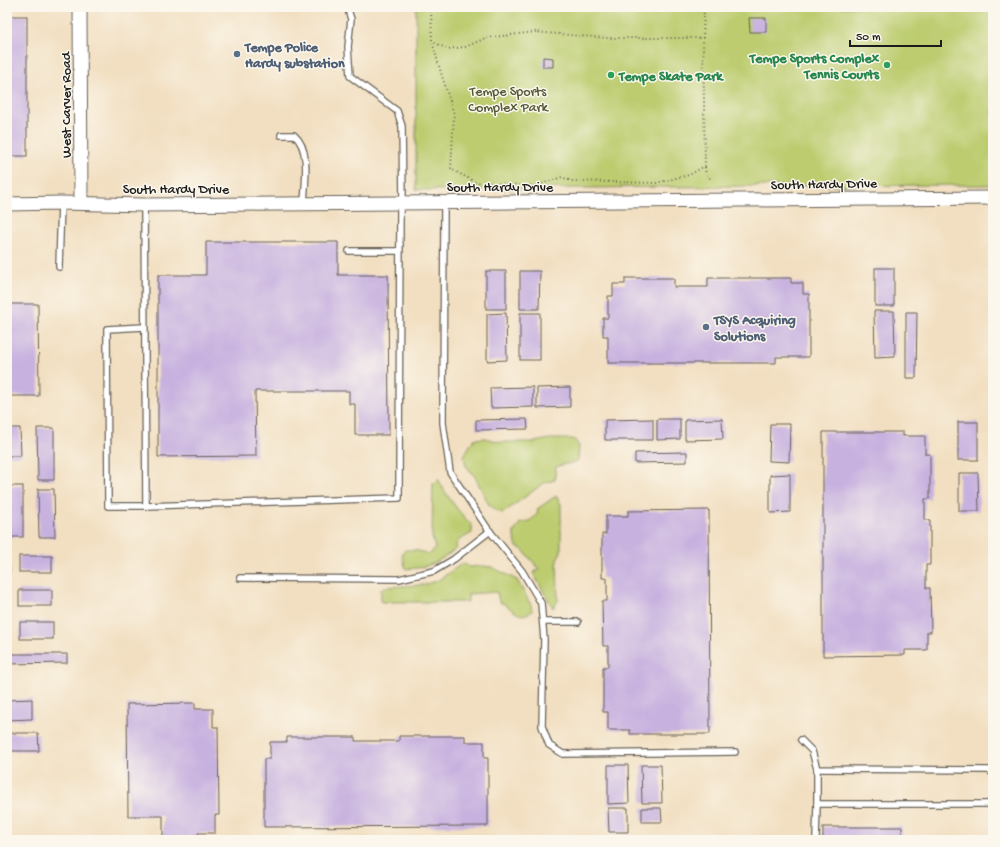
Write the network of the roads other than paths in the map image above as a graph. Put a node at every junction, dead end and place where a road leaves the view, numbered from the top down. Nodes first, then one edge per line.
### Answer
1 (80, 7) edge
2 (347, 7) edge
3 (281, 135) dead end
4 (993, 198) edge
5 (401, 202) junction
6 (444, 202) junction
7 (61, 203) junction
8 (81, 203) junction
9 (304, 203) junction
10 (7, 204) edge
11 (144, 205) junction
12 (350, 251) dead end
13 (399, 251) junction
14 (59, 267) dead end
15 (144, 327) junction
16 (146, 506) junction
17 (490, 531) junction
18 (240, 578) dead end
19 (543, 622) junction
20 (578, 622) dead end
21 (801, 740) dead end
22 (735, 752) dead end
23 (817, 769) junction
24 (993, 774) edge
25 (993, 801) edge
26 (817, 804) junction
27 (816, 840) edge

1 - 8 street, West Carver Road
2 - 5 lane
3 - 9 lane
4 - 6 street, South Hardy Drive
5 - 6 street, South Hardy Drive
5 - 9 street, South Hardy Drive
5 - 13 lane
6 - 17 lane
7 - 8 street, South Hardy Drive
7 - 10 street, South Hardy Drive
7 - 14 lane
8 - 11 street, South Hardy Drive
9 - 11 street, South Hardy Drive
11 - 15 lane
12 - 13 lane
13 - 16 lane
15 - 16 lane
15 - 16 lane
17 - 18 lane
17 - 19 lane
19 - 20 lane
19 - 22 lane
21 - 23 lane
23 - 24 lane
23 - 26 lane
25 - 26 lane
26 - 27 lane

